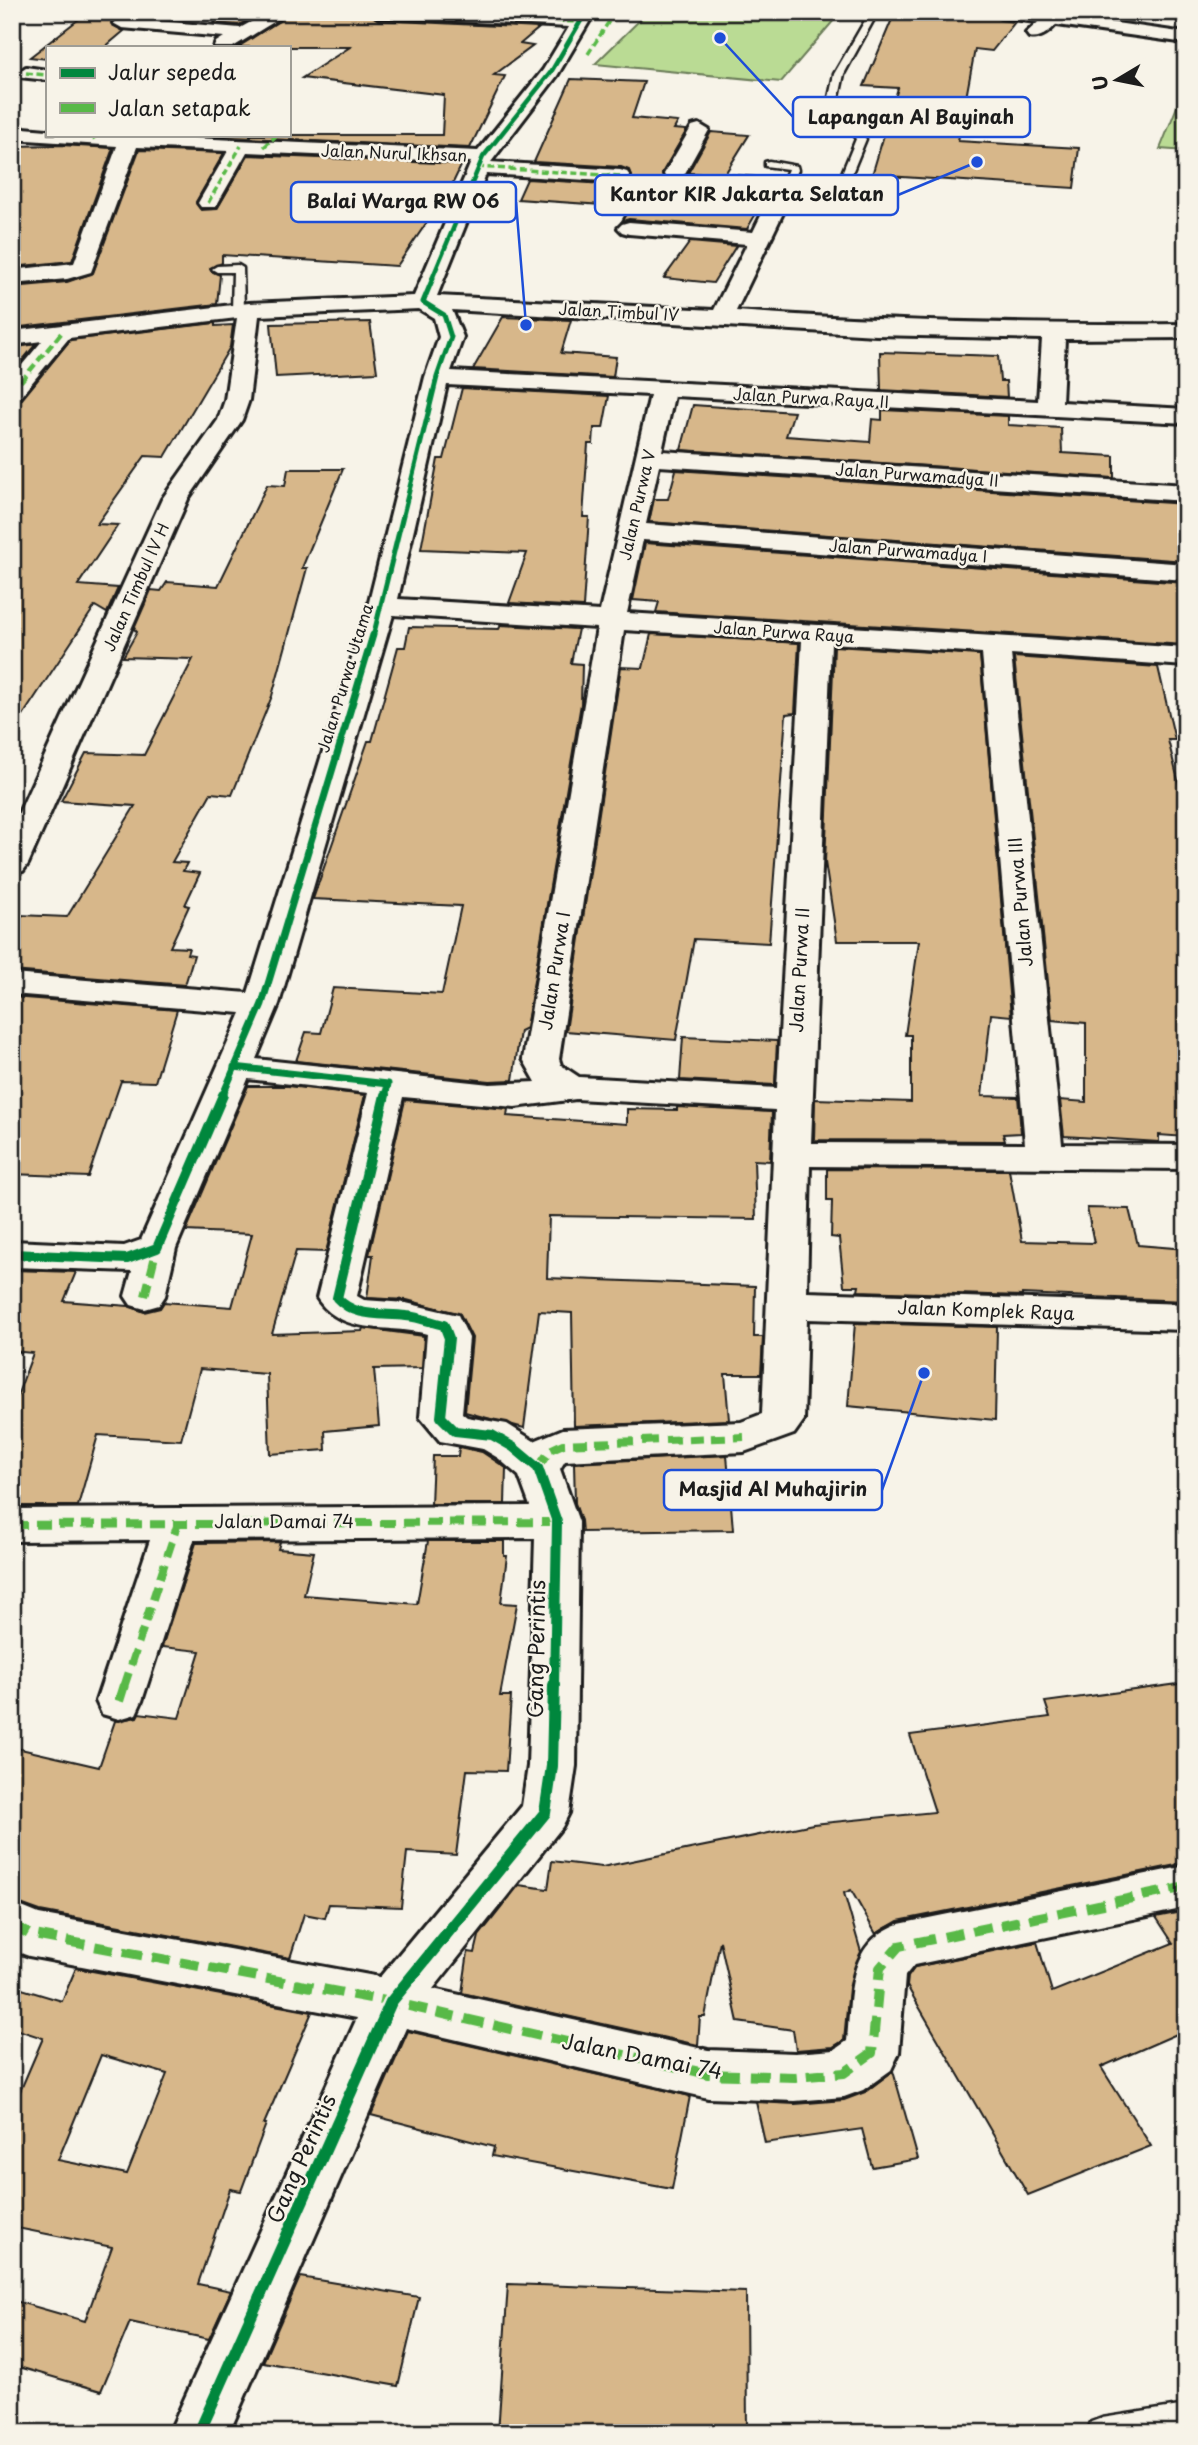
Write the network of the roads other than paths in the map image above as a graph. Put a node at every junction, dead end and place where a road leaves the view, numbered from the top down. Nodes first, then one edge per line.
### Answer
1 (282, 12) edge
2 (378, 12) edge
3 (874, 12) edge
4 (1000, 12) edge
5 (583, 17) edge
6 (1051, 20) junction
7 (122, 23) dead end
8 (1035, 33) dead end
9 (245, 34) junction
10 (1186, 38) edge
11 (222, 46) edge
12 (26, 73) dead end
13 (46, 75) edge
14 (699, 130) dead end
15 (12, 133) edge
16 (46, 135) edge
17 (74, 136) edge
18 (95, 137) edge
19 (129, 141) junction
20 (271, 141) edge
21 (241, 146) junction
22 (480, 162) junction
23 (769, 164) dead end
24 (847, 173) dead end
25 (621, 176) dead end
26 (785, 188) junction
27 (208, 203) dead end
28 (748, 212) dead end
29 (773, 214) junction
30 (629, 228) dead end
31 (761, 239) junction
32 (217, 269) dead end
33 (12, 277) edge
34 (424, 302) junction
35 (243, 311) junction
36 (722, 317) junction
37 (63, 331) junction
38 (1186, 331) edge
39 (1054, 332) junction
40 (12, 338) edge
41 (437, 377) junction
42 (663, 390) junction
43 (12, 392) edge
44 (1049, 410) junction
45 (1186, 416) edge
46 (649, 458) junction
47 (1186, 493) edge
48 (630, 531) junction
49 (1186, 572) edge
50 (382, 606) junction
51 (612, 620) junction
52 (817, 634) junction
53 (996, 646) junction
54 (1185, 659) edge
55 (12, 864) edge
56 (12, 984) edge
57 (262, 1004) junction
58 (234, 1068) junction
59 (388, 1084) junction
60 (576, 1088) junction
61 (794, 1100) junction
62 (793, 1154) junction
63 (1186, 1157) edge
64 (1045, 1158) junction
65 (157, 1248) junction
66 (12, 1254) edge
67 (145, 1296) dead end
68 (785, 1305) junction
69 (1186, 1317) edge
70 (538, 1468) junction
71 (557, 1522) junction
72 (178, 1523) junction
73 (12, 1525) edge
74 (118, 1701) dead end
75 (1186, 1887) edge
76 (12, 1924) edge
77 (391, 2002) junction
78 (1186, 2420) edge
79 (199, 2433) edge
80 (1102, 2433) edge

1 - 9 street
2 - 5 street
3 - 24 lane
4 - 6 street
5 - 22 street
6 - 8 street
6 - 10 street
7 - 9 street
9 - 11 street
12 - 13 street
14 - 26 street
15 - 16 street, Jalan Nurul Ikhsan
17 - 18 street, Jalan Nurul Ikhsan
18 - 19 street, Jalan Nurul Ikhsan
19 - 21 street, Jalan Nurul Ikhsan
19 - 33 street
20 - 21 street, Jalan Nurul Ikhsan
20 - 22 street, Jalan Nurul Ikhsan
21 - 27 street
22 - 25 street, Jalan Nurul Ikhsan
22 - 34 street
23 - 26 lane
26 - 29 street
28 - 29 street
29 - 31 street
30 - 31 street
31 - 36 street
32 - 35 lane
34 - 35 street, Jalan Timbul IV
34 - 36 street, Jalan Timbul IV
34 - 41 street, Jalan Purwa Utama
35 - 37 street, Jalan Timbul IV
35 - 55 street, Jalan Timbul IV H
36 - 39 street, Jalan Timbul IV
37 - 40 street, Jalan Timbul IV
37 - 43 street
38 - 39 street, Jalan Timbul IV
39 - 44 street
41 - 42 street, Jalan Purwa Raya II
41 - 50 street, Jalan Purwa Utama
42 - 44 street, Jalan Purwa Raya II
42 - 46 street, Jalan Purwa V
44 - 45 street, Jalan Purwa Raya II
46 - 47 street, Jalan Purwamadya II
46 - 48 street, Jalan Purwa V
48 - 49 street, Jalan Purwamadya I
48 - 51 street, Jalan Purwa V
50 - 51 street, Jalan Purwa Raya
50 - 57 street, Jalan Purwa Utama
51 - 52 street, Jalan Purwa Raya
51 - 60 street, Jalan Purwa I
52 - 53 street, Jalan Purwa Raya
52 - 61 street, Jalan Purwa II
53 - 54 street, Jalan Purwa Raya
53 - 64 street, Jalan Purwa III
56 - 57 street
57 - 58 street, Jalan Purwa Utama
58 - 59 street
58 - 65 street, Jalan Purwa Utama
59 - 60 street
59 - 70 street
60 - 61 street, Jalan Purwa I
61 - 62 street, Jalan Purwa II
62 - 64 street
62 - 68 street, Jalan Purwa II
63 - 64 street
65 - 66 street
65 - 67 street, Jalan Purwa Utama
68 - 69 street, Jalan Komplek Raya
68 - 70 street, Jalan Purwa II
70 - 71 street, Gang Perintis
71 - 72 street, Jalan Damai 74
71 - 77 street, Gang Perintis
72 - 73 street, Jalan Damai 74
72 - 74 street
75 - 77 street, Jalan Damai 74
76 - 77 street, Jalan Damai 74
77 - 79 street, Gang Perintis
78 - 80 lane

